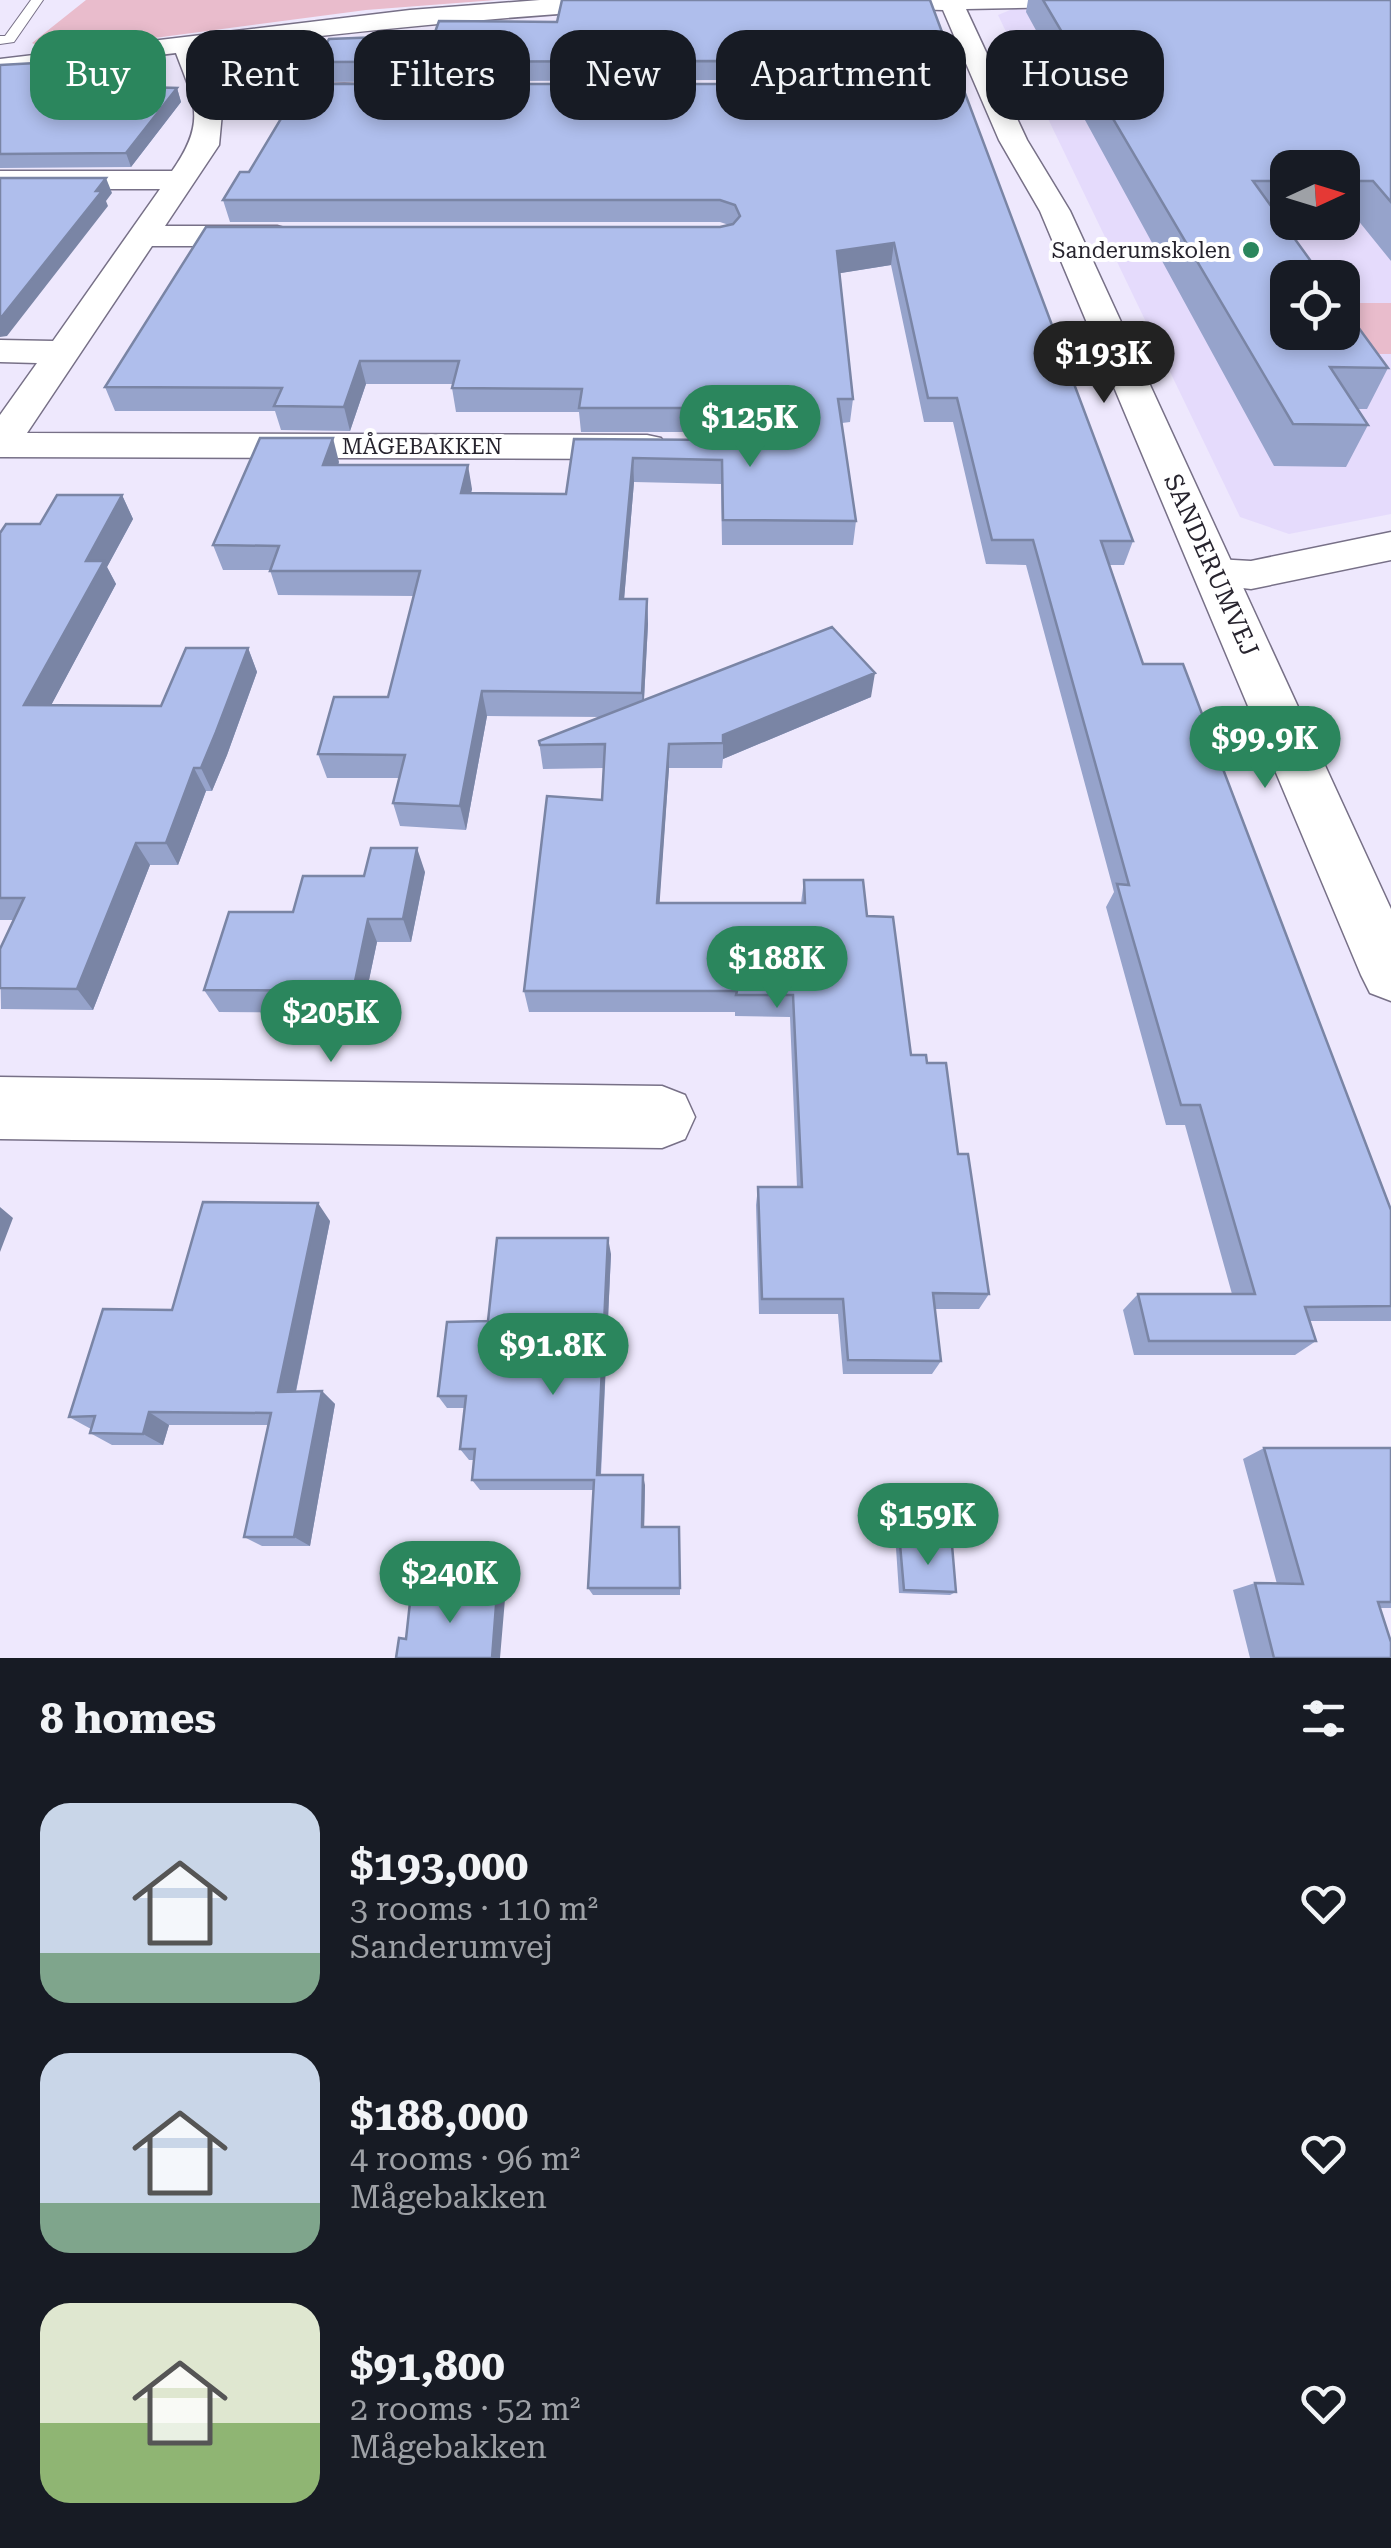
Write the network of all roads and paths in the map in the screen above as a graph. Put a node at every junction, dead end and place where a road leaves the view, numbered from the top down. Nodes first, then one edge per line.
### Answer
1 (37, 0) edge
2 (657, 0) edge
3 (694, 0) edge
4 (844, 0) edge
5 (1072, 0) edge
6 (965, 2) edge
7 (0, 40) edge
8 (185, 45) joint
9 (0, 67) edge
10 (207, 120) edge
11 (0, 180) edge
12 (184, 180) junction
13 (146, 236) junction
14 (306, 236) edge
15 (0, 352) edge
16 (62, 352) junction
17 (0, 444) edge
18 (692, 448) edge
19 (1391, 546) edge
20 (1216, 573) junction
21 (1391, 975) edge
22 (0, 1108) edge
23 (662, 1117) dead end

1 - 7 lane
2 - 3 street
2 - 8 street
4 - 6 street
5 - 6 street
6 - 20 street, SANDERUMVEJ
8 - 9 street
10 - 12 street, MÅGEBAKKEN
11 - 12 street
12 - 13 street, MÅGEBAKKEN
13 - 14 street
13 - 16 street, MÅGEBAKKEN
15 - 16 street
16 - 17 street, MÅGEBAKKEN
17 - 18 street, MÅGEBAKKEN
19 - 20 street
20 - 21 street, SANDERUMVEJ
22 - 23 street

